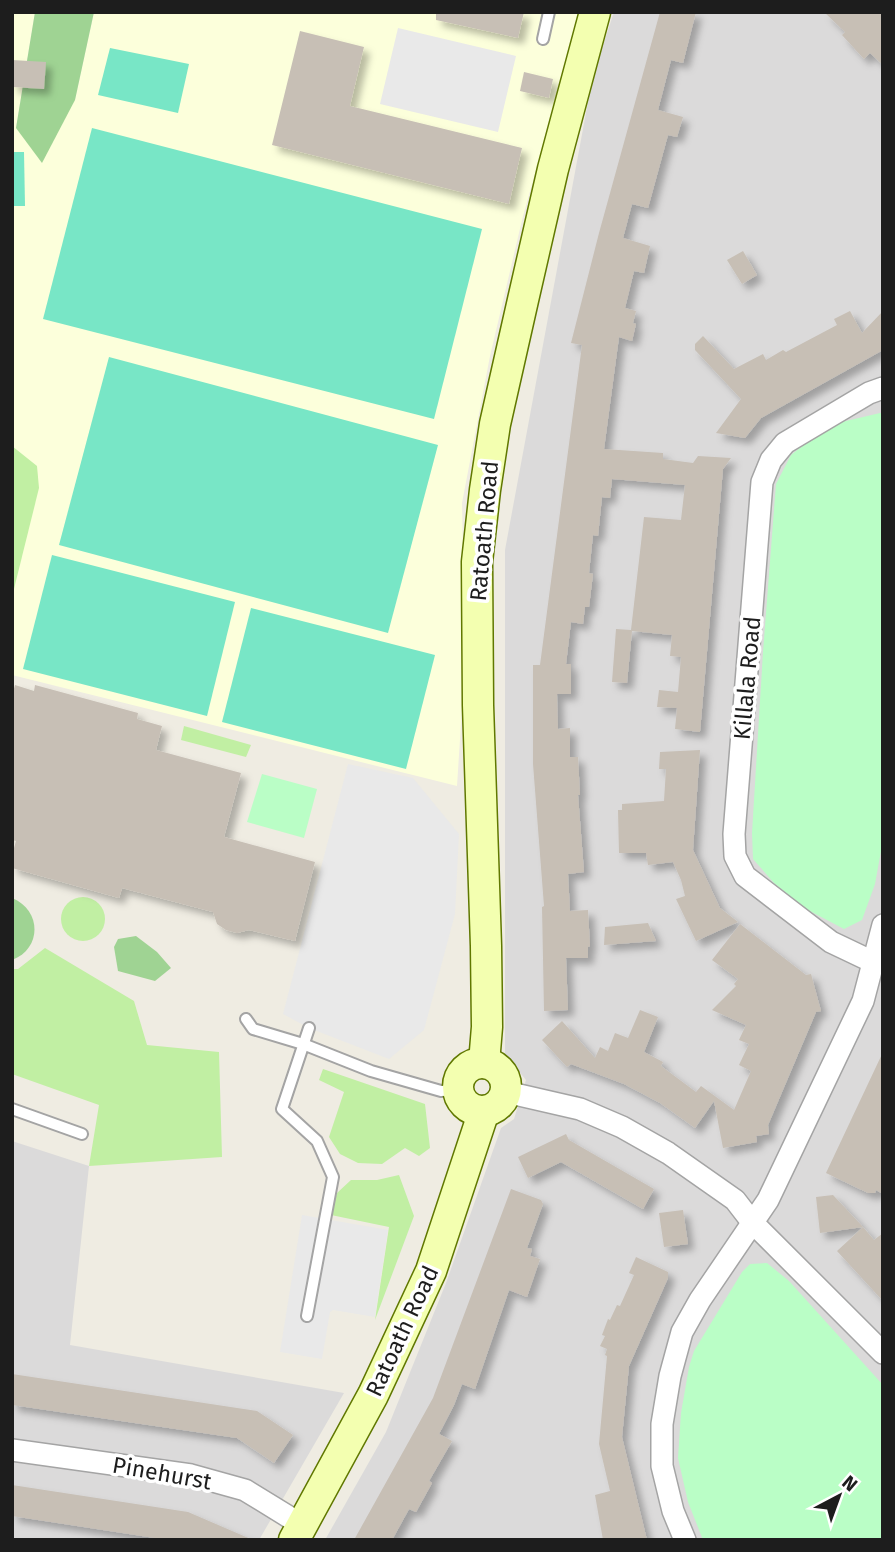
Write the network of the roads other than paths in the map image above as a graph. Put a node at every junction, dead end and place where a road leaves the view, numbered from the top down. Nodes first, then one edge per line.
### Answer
1 (549, 12) edge
2 (595, 12) edge
3 (542, 39) dead end
4 (883, 388) edge
5 (883, 925) edge
6 (873, 962) junction
7 (246, 1019) dead end
8 (309, 1028) dead end
9 (303, 1044) junction
10 (484, 1063) junction
11 (458, 1090) junction
12 (495, 1102) junction
13 (12, 1109) edge
14 (82, 1134) dead end
15 (752, 1222) junction
16 (307, 1316) dead end
17 (883, 1353) edge
18 (12, 1450) edge
19 (298, 1532) edge
20 (685, 1540) edge

1 - 3 lane
2 - 10 main road, Ratoath Road
4 - 6 street, Killala Road
5 - 6 street
6 - 15 street
7 - 9 lane
8 - 9 lane
9 - 11 lane
9 - 16 lane
10 - 11 main road
10 - 12 main road
11 - 12 main road
12 - 15 street
12 - 19 main road, Ratoath Road
13 - 14 lane
15 - 17 street
15 - 20 street
18 - 19 street, Pinehurst

